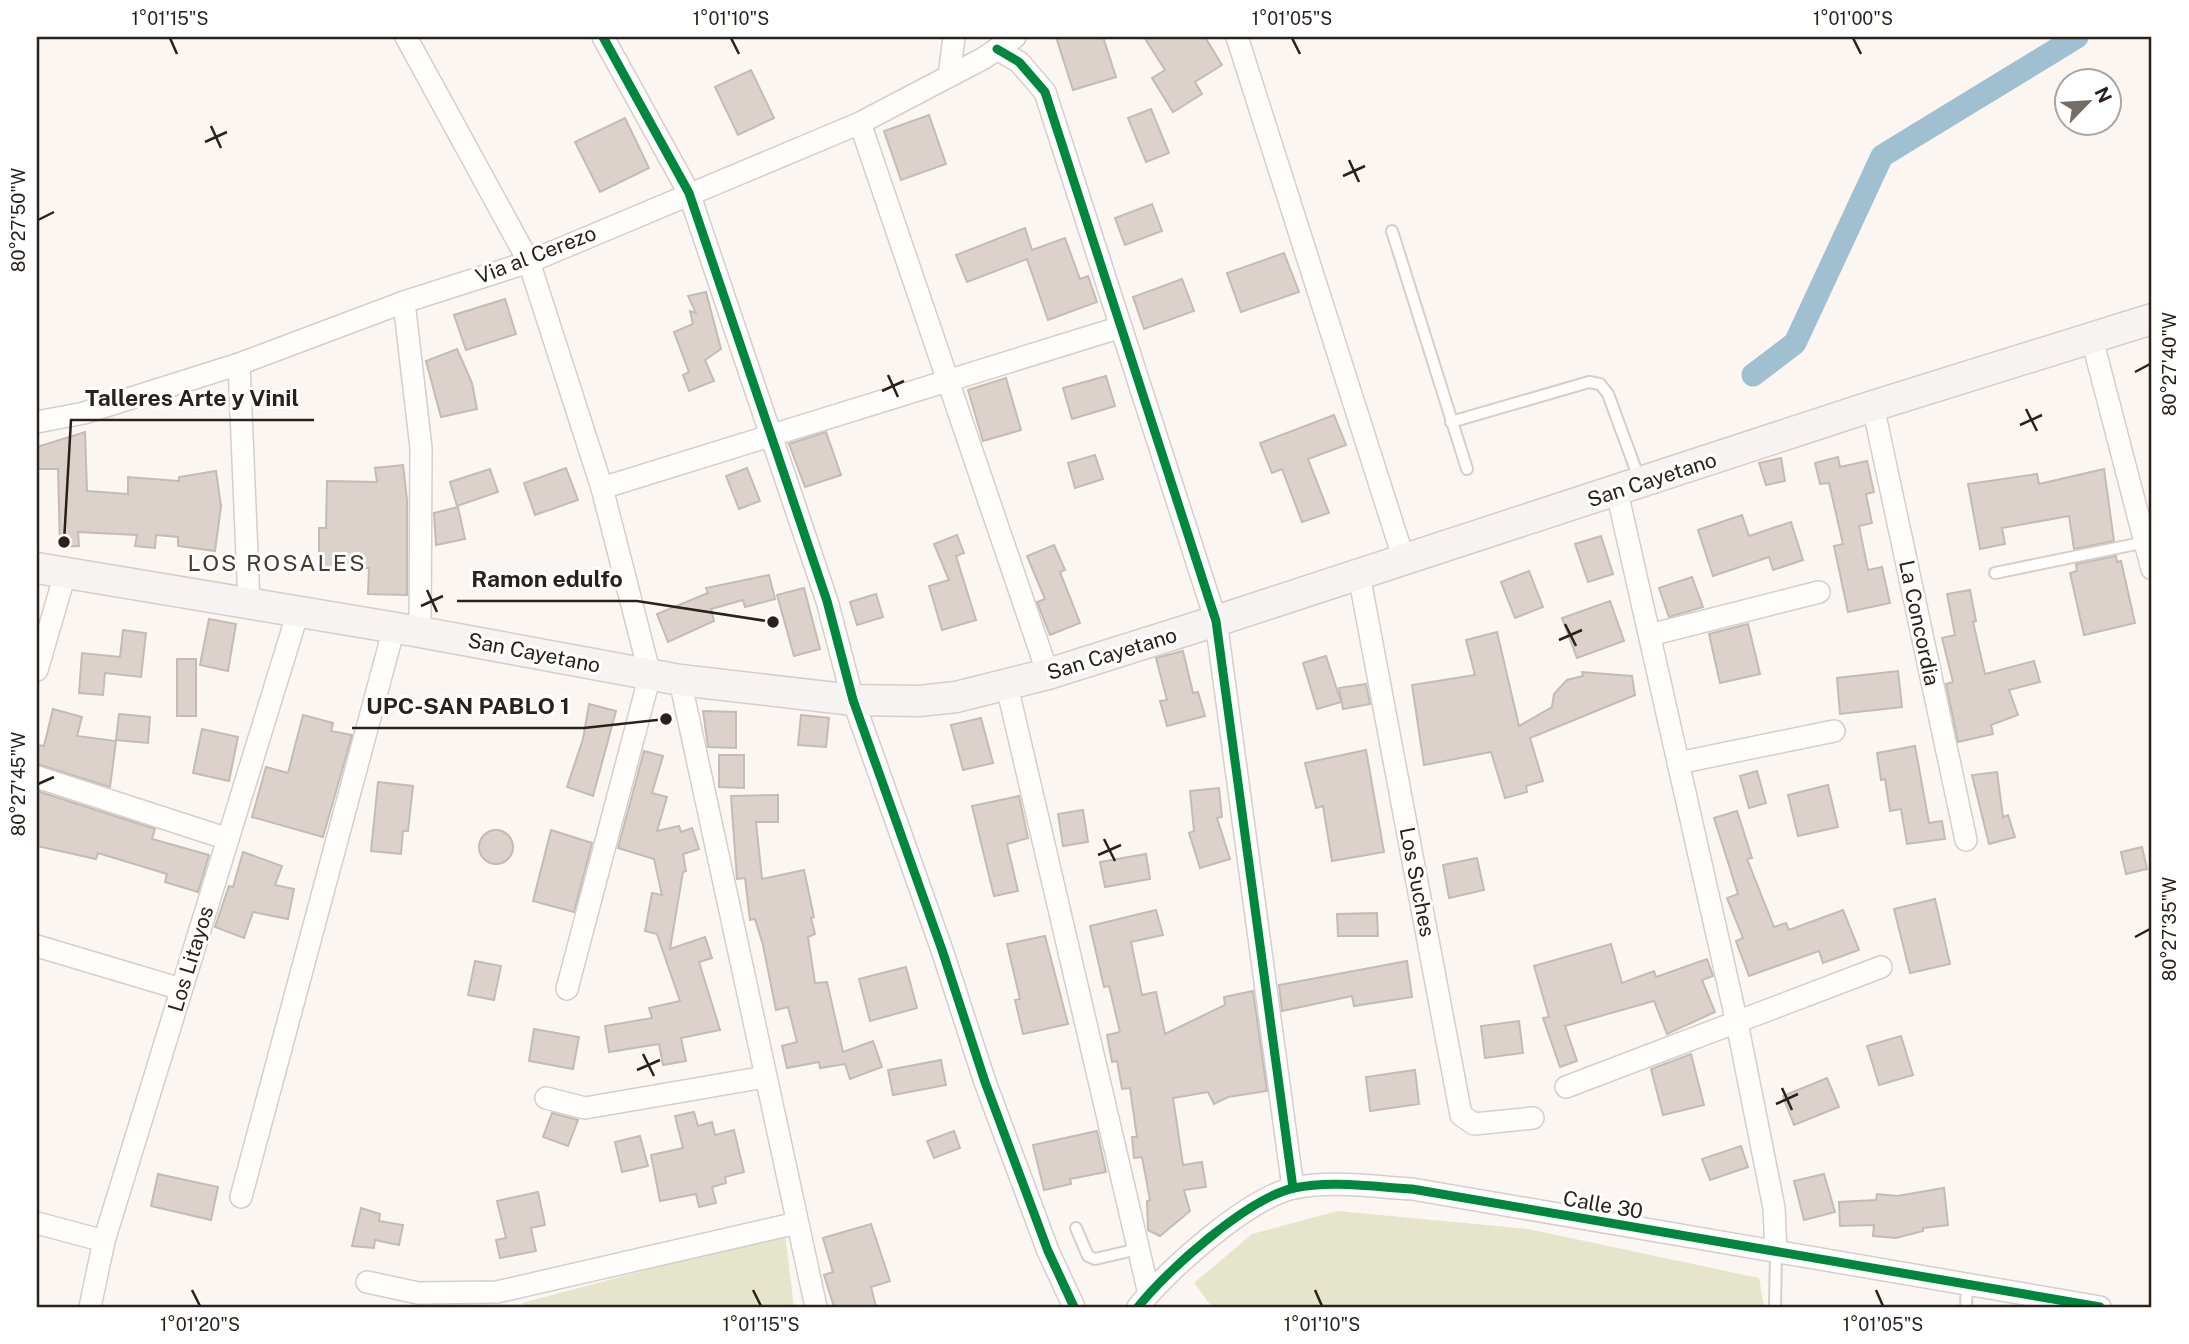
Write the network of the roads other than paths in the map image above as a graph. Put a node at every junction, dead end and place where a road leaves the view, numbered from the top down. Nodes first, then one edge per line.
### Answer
1 (406, 37) edge
2 (603, 37) edge
3 (1015, 37) edge
4 (1237, 37) edge
5 (951, 40) edge
6 (997, 49) junction
7 (949, 76) junction
8 (860, 123) junction
9 (689, 193) junction
10 (1392, 231) dead end
11 (529, 262) junction
12 (404, 302) junction
13 (2152, 319) edge
14 (1121, 327) junction
15 (2092, 339) junction
16 (239, 364) junction
17 (948, 379) junction
18 (1873, 406) junction
19 (37, 422) edge
20 (1451, 422) junction
21 (772, 436) junction
22 (1467, 469) dead end
23 (602, 488) junction
24 (1629, 488) junction
25 (2146, 542) junction
26 (1404, 561) junction
27 (2152, 569) edge
28 (51, 571) edge
29 (1995, 573) dead end
30 (1359, 575) junction
31 (1819, 592) dead end
32 (249, 603) junction
33 (298, 612) junction
34 (1216, 621) junction
35 (407, 630) junction
36 (1650, 635) junction
37 (37, 670) edge
38 (1048, 674) junction
39 (650, 675) junction
40 (680, 680) junction
41 (1007, 686) junction
42 (853, 700) junction
43 (1834, 731) dead end
44 (1678, 763) junction
45 (37, 777) edge
46 (229, 839) junction
47 (1966, 840) dead end
48 (37, 946) edge
49 (1881, 967) dead end
50 (181, 989) junction
51 (567, 989) dead end
52 (1737, 1023) junction
53 (765, 1077) junction
54 (1566, 1087) dead end
55 (546, 1098) dead end
56 (1533, 1118) dead end
57 (1293, 1188) junction
58 (241, 1197) dead end
59 (37, 1223) edge
60 (797, 1223) junction
61 (1076, 1228) dead end
62 (104, 1241) junction
63 (1138, 1249) junction
64 (1776, 1255) junction
65 (367, 1282) dead end
66 (1967, 1286) junction
67 (1143, 1300) edge
68 (90, 1307) edge
69 (816, 1307) edge
70 (1074, 1307) edge
71 (1775, 1307) edge
72 (1966, 1307) edge
73 (2100, 1307) edge

1 - 11 street
2 - 9 street
3 - 6 street, Via al Cerezo
4 - 26 street
5 - 7 street
6 - 7 street, Via al Cerezo
6 - 14 street
7 - 8 street, Via al Cerezo
8 - 9 street, Via al Cerezo
8 - 17 street
9 - 11 street, Via al Cerezo
9 - 21 street
10 - 20 lane
11 - 12 street, Via al Cerezo
11 - 23 street
12 - 16 street, Via al Cerezo
12 - 35 street
13 - 15 main road, San Cayetano
14 - 17 street
14 - 34 street
15 - 18 main road, San Cayetano
15 - 25 street
16 - 19 street, Via al Cerezo
16 - 32 street
17 - 21 street
17 - 38 street
18 - 24 main road, San Cayetano
18 - 47 street, La Concordia
20 - 22 lane
20 - 24 lane
21 - 23 street
21 - 42 street
23 - 39 street
24 - 26 main road, San Cayetano
24 - 36 street
25 - 27 street
25 - 29 lane
26 - 30 main road, San Cayetano
28 - 32 main road, San Cayetano
28 - 37 street
30 - 34 main road, San Cayetano
30 - 56 street, Los Suches
31 - 36 street
32 - 33 main road, San Cayetano
33 - 35 main road, San Cayetano
33 - 46 street, Los Litayos
34 - 38 main road, San Cayetano
34 - 57 street
35 - 39 main road, San Cayetano
35 - 58 street
36 - 44 street
38 - 41 main road, San Cayetano
39 - 40 main road, San Cayetano
39 - 51 street
40 - 42 main road, San Cayetano
40 - 53 street
41 - 42 main road, San Cayetano
41 - 63 street
42 - 70 street
43 - 44 street
44 - 52 street
45 - 46 street
46 - 50 street, Los Litayos
48 - 50 street
49 - 52 street
50 - 62 street, Los Litayos
52 - 54 street
52 - 64 street
53 - 55 street
53 - 60 street
57 - 64 street, Calle 30
57 - 67 street, Calle 30
59 - 62 street
60 - 65 street
60 - 69 street
61 - 63 lane
62 - 68 street, Los Litayos
63 - 67 street
64 - 66 street, Calle 30
64 - 71 lane
66 - 72 lane
66 - 73 street, Calle 30

